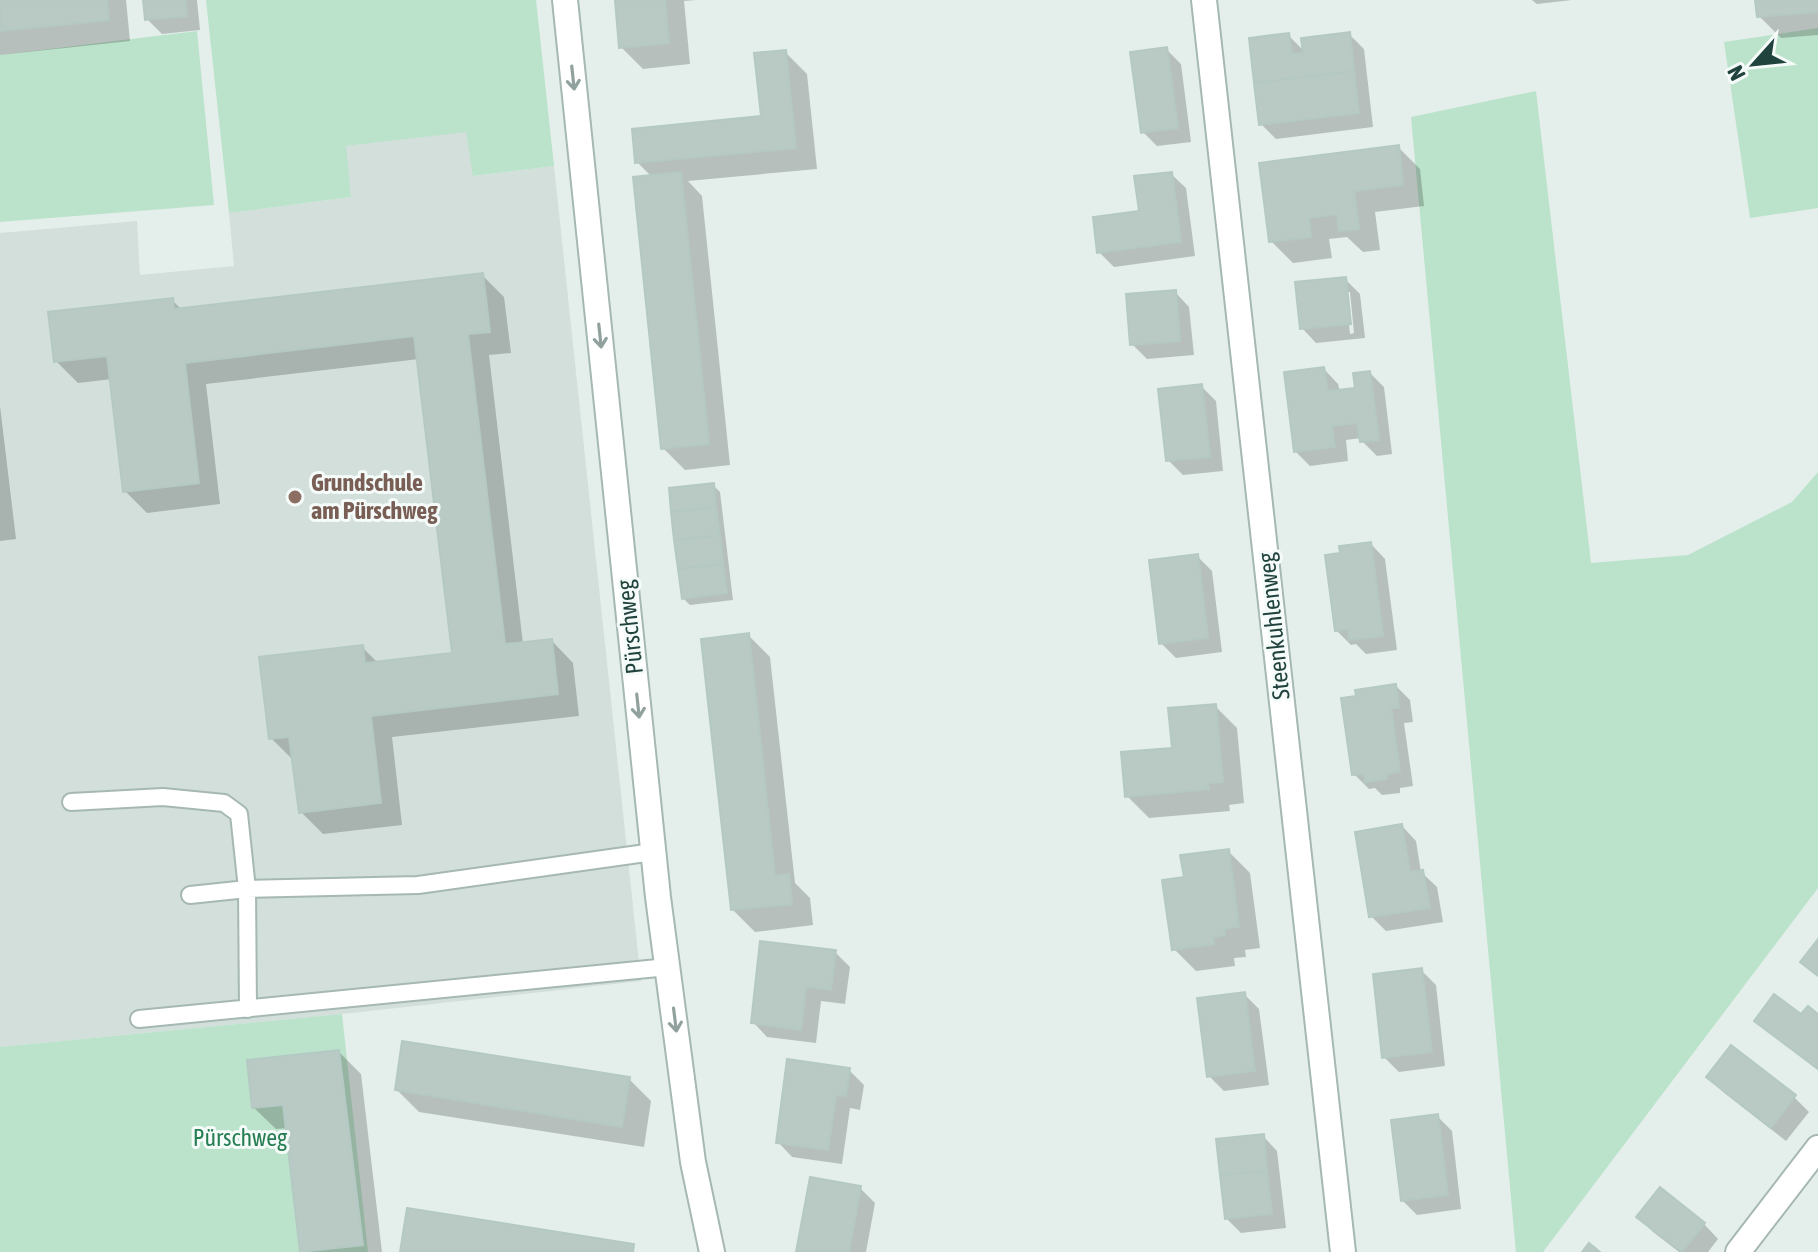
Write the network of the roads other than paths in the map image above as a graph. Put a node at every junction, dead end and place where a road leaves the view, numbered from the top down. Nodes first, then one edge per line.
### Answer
1 (565, 0) edge
2 (1204, 0) edge
3 (71, 802) dead end
4 (653, 852) junction
5 (247, 889) junction
6 (190, 895) dead end
7 (668, 967) junction
8 (248, 1009) junction
9 (139, 1019) dead end
10 (1816, 1154) edge
11 (712, 1252) edge
12 (1343, 1252) edge
13 (1738, 1252) edge

1 -> 4 street, Pürschweg
2 - 12 street, Steenkuhlenweg
3 - 5 lane
4 - 5 lane
4 - 7 street, Pürschweg
5 - 6 lane
5 - 8 lane
7 - 8 lane
7 -> 11 street, Pürschweg
8 - 9 lane
10 - 13 street

